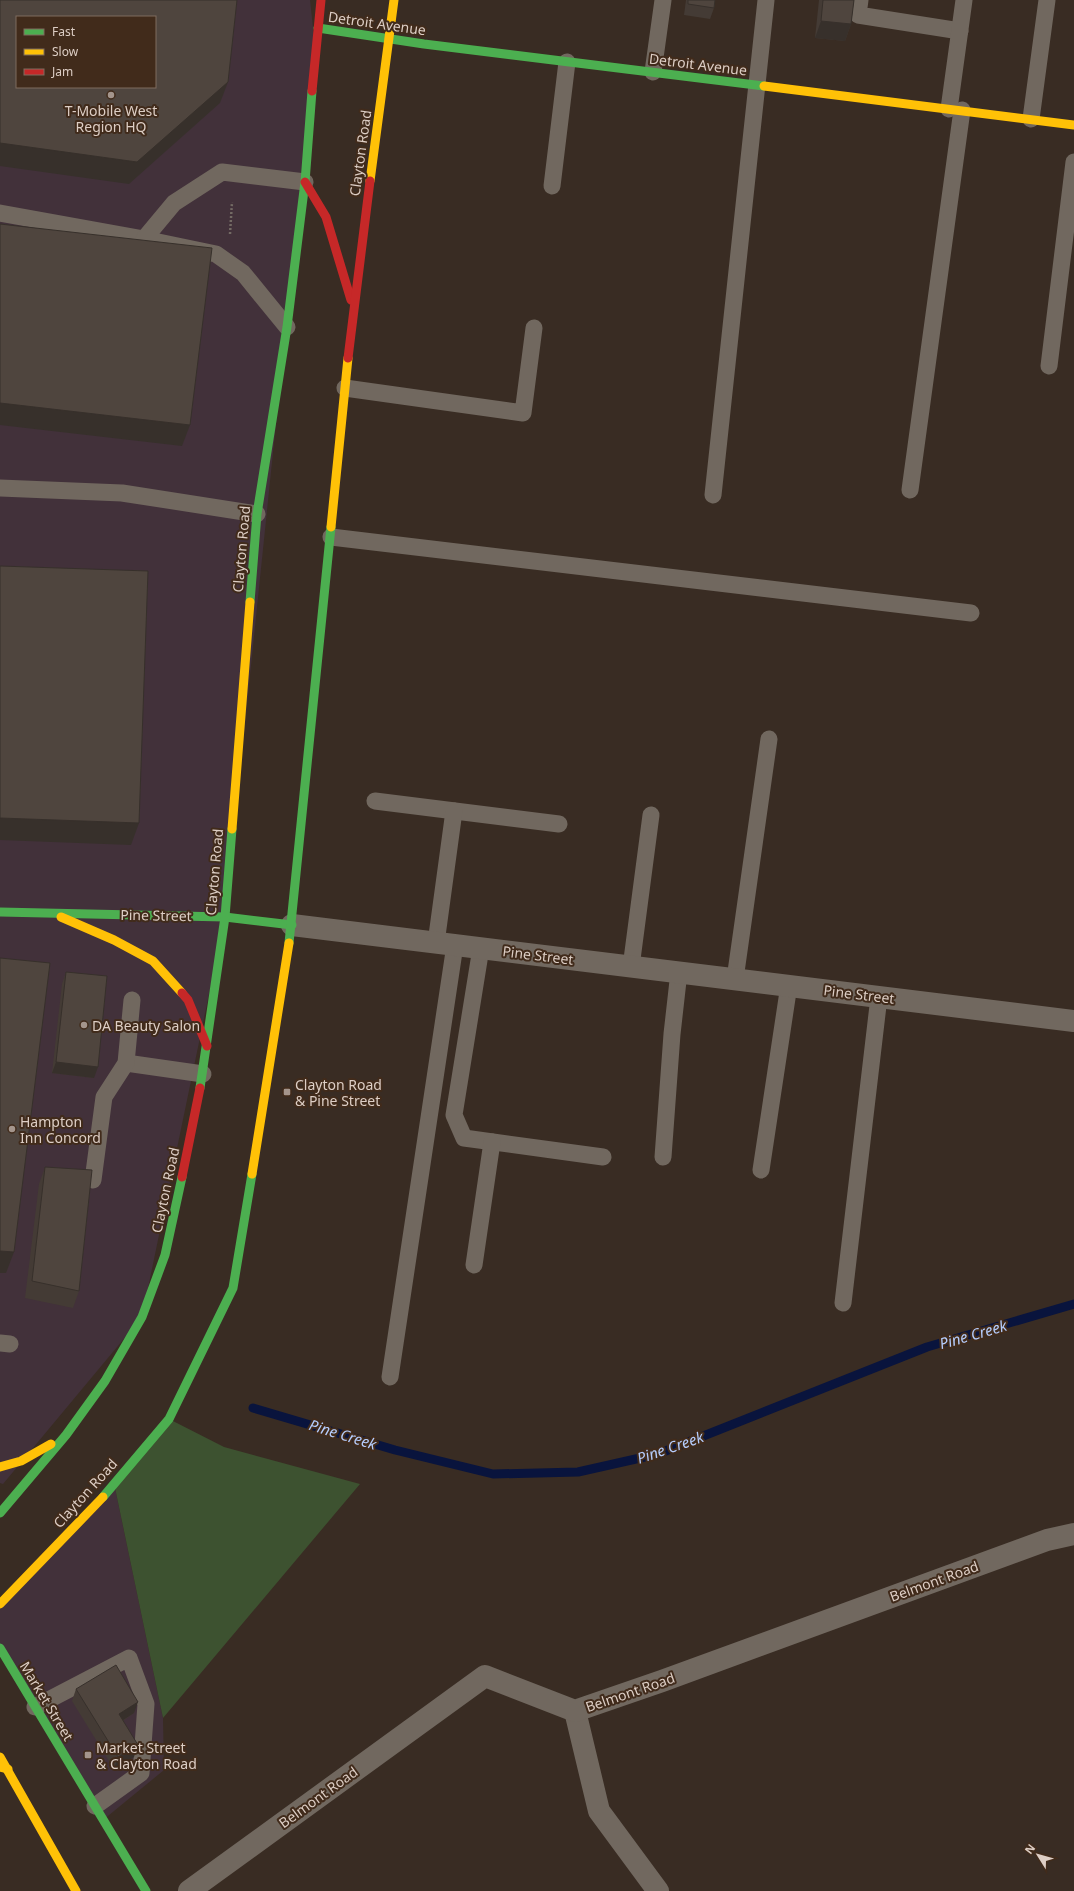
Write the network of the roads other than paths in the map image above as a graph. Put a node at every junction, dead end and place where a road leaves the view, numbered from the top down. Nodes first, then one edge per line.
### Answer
1 (321, 0) edge
2 (394, 0) edge
3 (663, 0) edge
4 (766, 0) edge
5 (860, 0) edge
6 (964, 0) edge
7 (1047, 0) edge
8 (310, 8) dead end
9 (318, 28) junction
10 (960, 31) junction
11 (390, 39) junction
12 (315, 46) junction
13 (567, 62) junction
14 (654, 72) junction
15 (756, 85) junction
16 (955, 110) junction
17 (1031, 119) junction
18 (1074, 125) edge
19 (1074, 162) edge
20 (305, 182) junction
21 (552, 186) dead end
22 (0, 213) edge
23 (144, 239) junction
24 (140, 262) edge
25 (353, 309) junction
26 (287, 327) junction
27 (534, 328) dead end
28 (1049, 366) dead end
29 (345, 388) junction
30 (0, 488) edge
31 (910, 490) dead end
32 (713, 495) dead end
33 (257, 514) junction
34 (331, 537) junction
35 (971, 613) dead end
36 (769, 739) dead end
37 (375, 801) dead end
38 (454, 811) junction
39 (651, 814) dead end
40 (559, 824) dead end
41 (0, 912) edge
42 (53, 913) junction
43 (225, 917) junction
44 (292, 925) junction
45 (445, 944) junction
46 (481, 948) junction
47 (631, 967) junction
48 (679, 972) junction
49 (735, 979) junction
50 (788, 985) junction
51 (879, 997) junction
52 (132, 1000) dead end
53 (1074, 1021) edge
54 (207, 1046) junction
55 (126, 1063) junction
56 (203, 1074) junction
57 (492, 1142) junction
58 (603, 1157) dead end
59 (663, 1158) dead end
60 (762, 1170) dead end
61 (93, 1180) edge
62 (474, 1265) dead end
63 (843, 1303) dead end
64 (390, 1376) dead end
65 (66, 1435) junction
66 (0, 1467) edge
67 (0, 1513) edge
68 (1074, 1534) edge
69 (0, 1604) edge
70 (0, 1648) edge
71 (35, 1707) junction
72 (575, 1710) junction
73 (0, 1757) edge
74 (4, 1768) edge
75 (95, 1806) junction
76 (76, 1891) edge
77 (146, 1891) edge
78 (189, 1891) edge
79 (658, 1891) edge

1 - 9 main road, Clayton Road
2 - 11 main road, Clayton Road
3 - 14 lane
4 - 15 lane
5 - 10 lane
6 - 10 lane
7 - 17 lane
8 - 12 main road
9 - 11 main road, Detroit Avenue
9 - 12 main road, Clayton Road
10 - 16 lane
11 - 13 main road, Detroit Avenue
11 - 25 main road, Clayton Road
12 - 20 main road, Clayton Road
13 - 14 main road, Detroit Avenue
13 - 21 lane
14 - 15 main road, Detroit Avenue
15 - 16 main road, Detroit Avenue
15 - 32 lane
16 - 17 main road, Detroit Avenue
16 - 31 lane
17 - 18 main road, Detroit Avenue
19 - 28 lane
20 - 23 lane
20 - 25 main road, Clayton Road
20 - 26 main road, Clayton Road
22 - 23 lane
23 - 24 lane
23 - 26 lane
25 - 29 main road, Clayton Road
26 - 33 main road, Clayton Road
27 - 29 lane
29 - 34 main road, Clayton Road
30 - 33 lane
33 - 43 main road, Clayton Road
34 - 35 lane
34 - 44 main road, Clayton Road
36 - 49 lane
37 - 38 lane
38 - 40 lane
38 - 45 lane
39 - 47 lane
41 - 42 main road, Pine Street
42 - 43 main road, Pine Street
42 - 54 main road
43 - 44 main road, Pine Street
43 - 54 main road, Clayton Road
44 - 45 street, Pine Street
44 - 69 main road, Clayton Road
45 - 46 street, Pine Street
45 - 64 lane
46 - 47 street, Pine Street
46 - 57 lane
47 - 48 street, Pine Street
48 - 49 street, Pine Street
48 - 59 lane
49 - 50 street, Pine Street
50 - 51 street, Pine Street
50 - 60 lane
51 - 53 street, Pine Street
51 - 63 lane
52 - 55 lane
54 - 56 main road, Clayton Road
55 - 56 lane
55 - 61 lane
56 - 65 main road, Clayton Road
57 - 58 lane
57 - 62 lane
65 - 66 main road
65 - 67 main road, Clayton Road
68 - 72 street, Belmont Road
70 - 71 main road, Market Street
71 - 75 main road, Market Street
71 - 75 lane
72 - 78 street, Belmont Road
72 - 79 street
73 - 74 main road
74 - 76 main road
75 - 77 main road, Market Street

